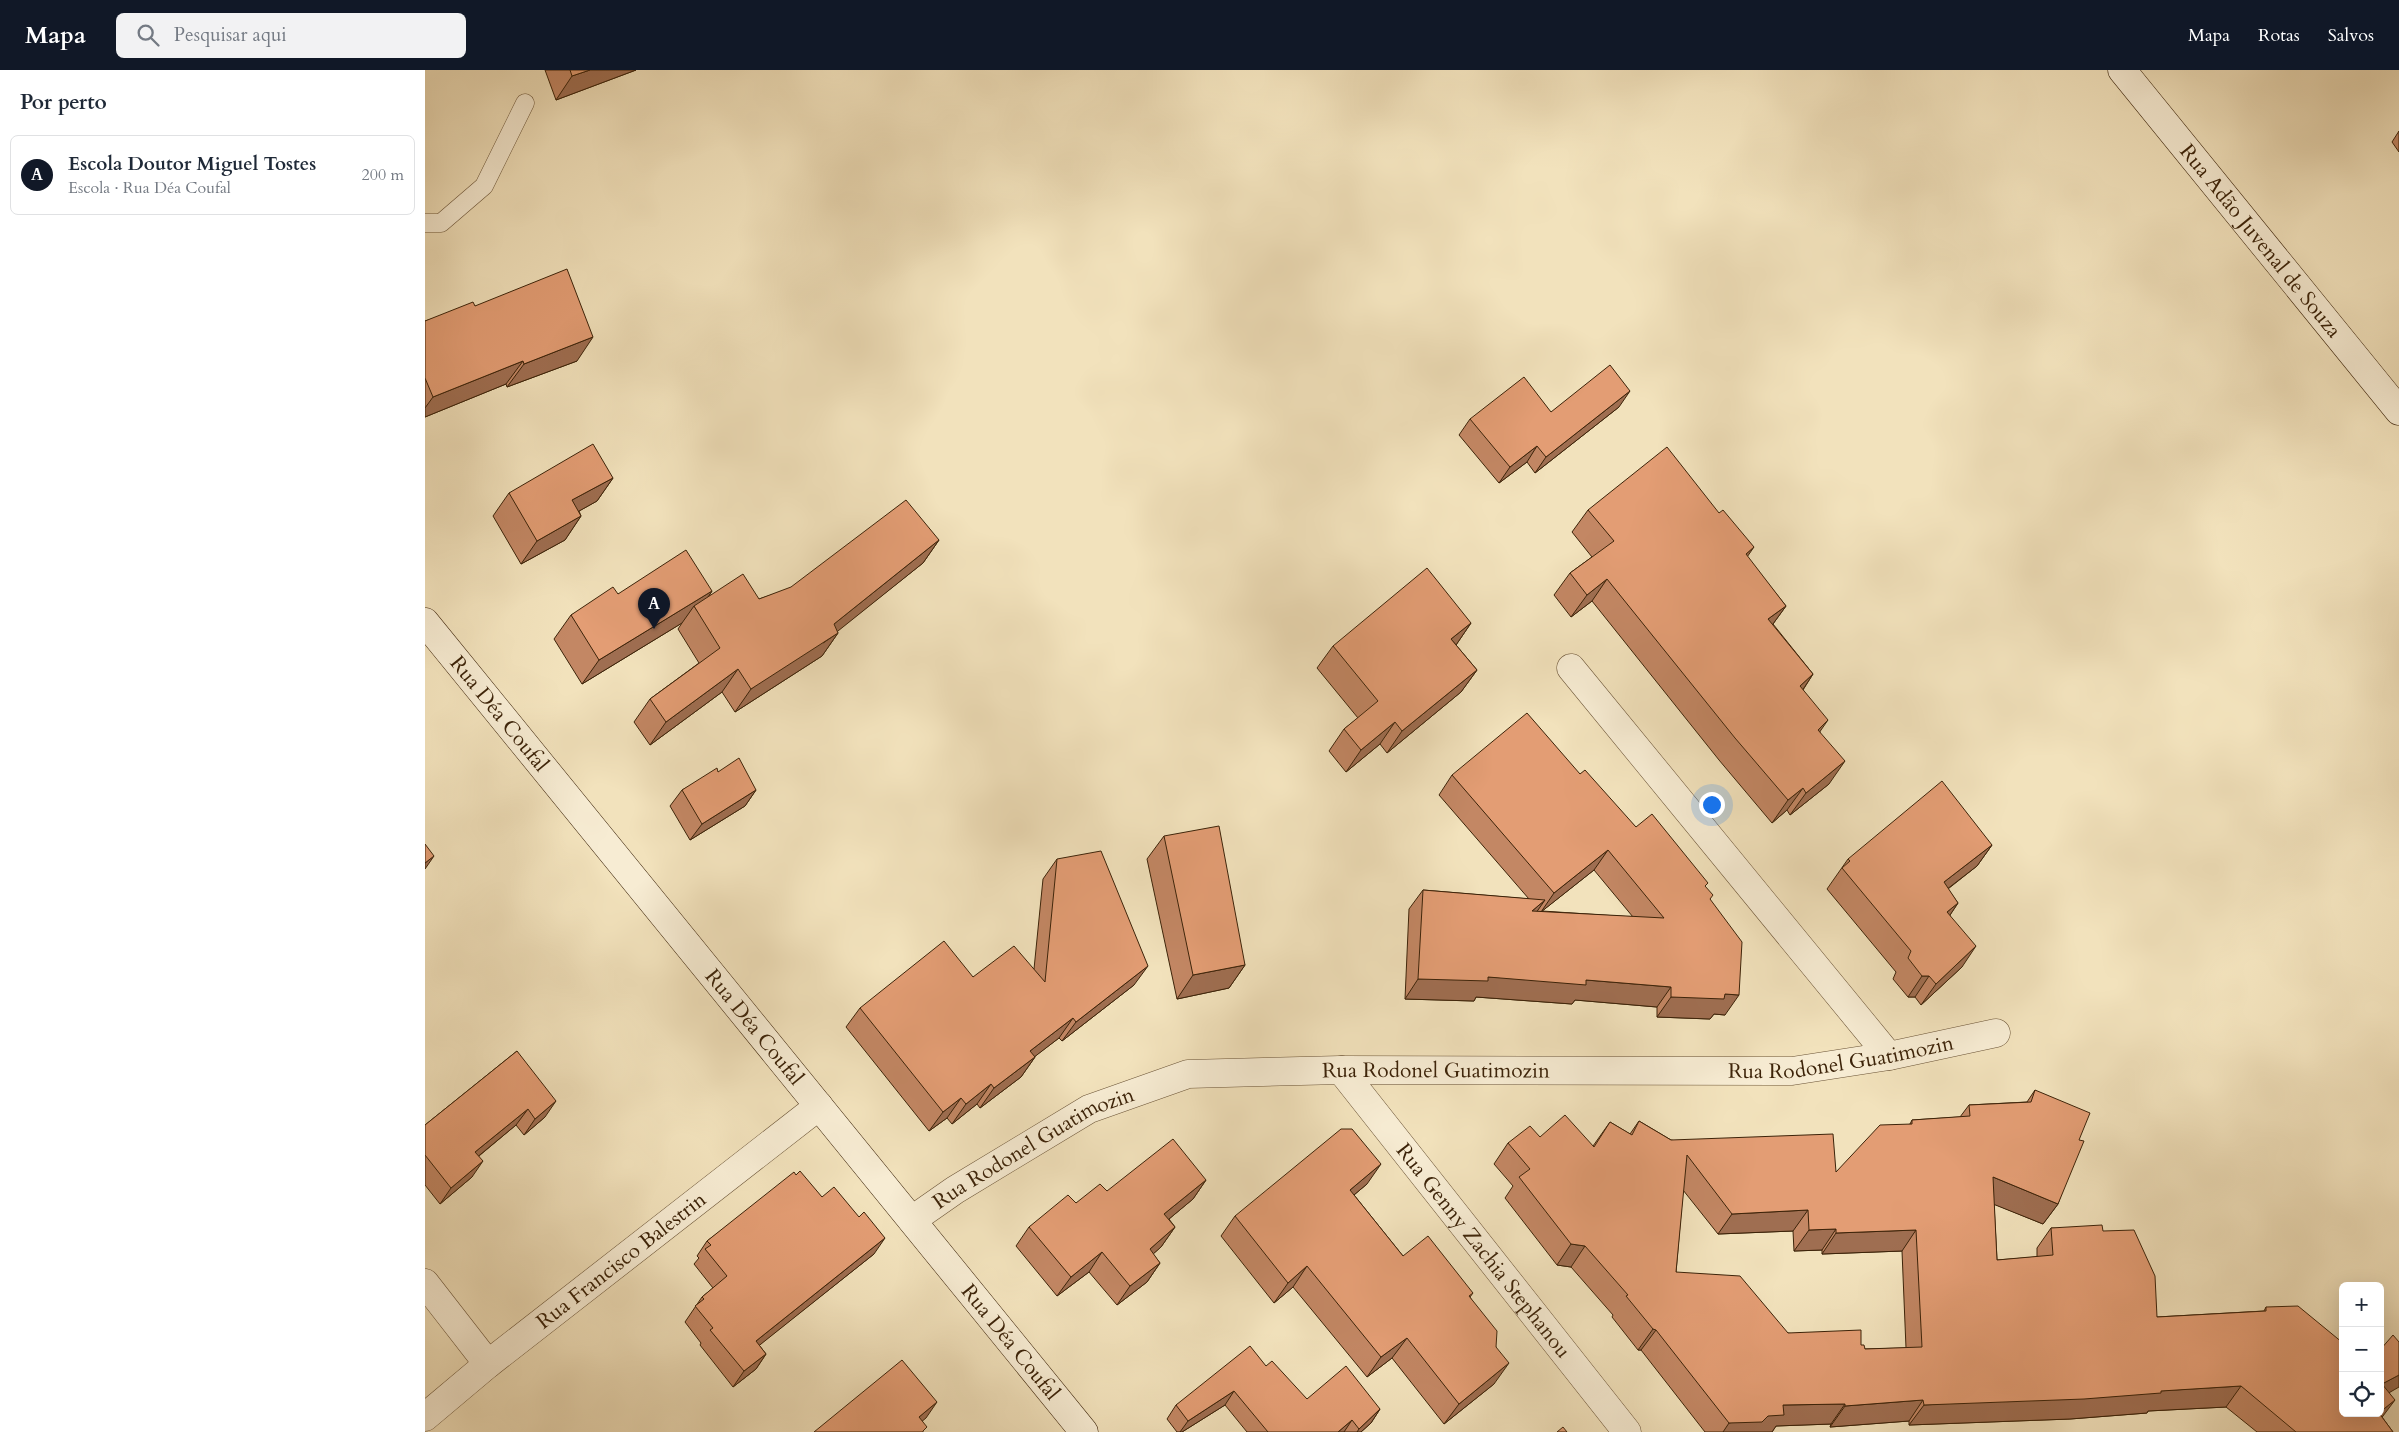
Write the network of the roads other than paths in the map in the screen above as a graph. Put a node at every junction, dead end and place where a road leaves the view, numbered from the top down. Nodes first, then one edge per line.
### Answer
1 (2122, 70) edge
2 (525, 103) dead end
3 (425, 223) edge
4 (2399, 411) edge
5 (425, 622) edge
6 (1571, 668) dead end
7 (1996, 1032) dead end
8 (1889, 1056) junction
9 (1341, 1070) junction
10 (819, 1106) junction
11 (912, 1220) junction
12 (425, 1283) edge
13 (488, 1364) junction
14 (425, 1417) edge
15 (1084, 1432) edge
16 (1627, 1432) edge

1 - 4 street, Rua Adão Juvenal de Souza
2 - 3 lane
5 - 10 street, Rua Déa Coufal
6 - 8 street
7 - 8 street, Rua Rodonel Guatimozin
8 - 9 street, Rua Rodonel Guatimozin
9 - 11 street, Rua Rodonel Guatimozin
9 - 16 street, Rua Genny Zachia Stephanou
10 - 11 street, Rua Déa Coufal
10 - 13 street, Rua Francisco Balestrin
11 - 15 street, Rua Déa Coufal
12 - 13 street
13 - 14 street, Rua Francisco Balestrin

